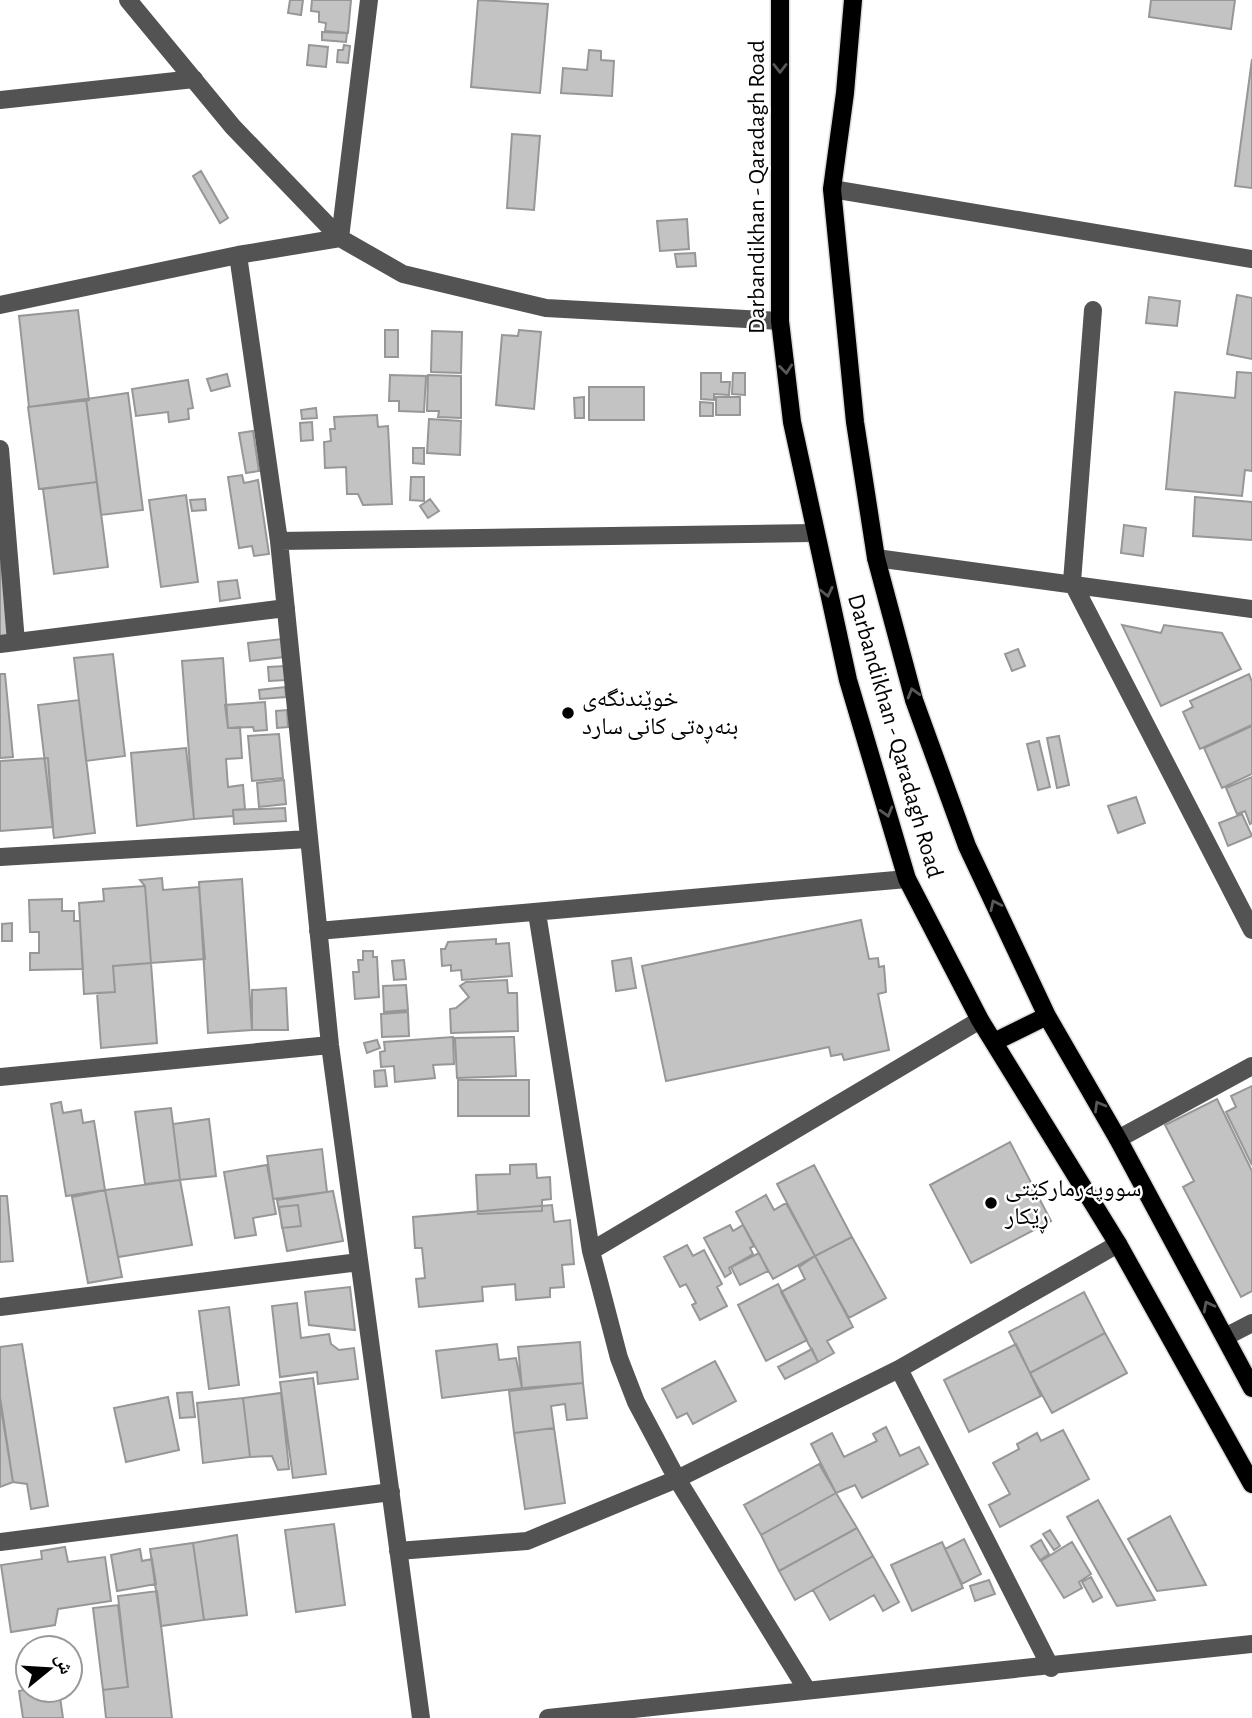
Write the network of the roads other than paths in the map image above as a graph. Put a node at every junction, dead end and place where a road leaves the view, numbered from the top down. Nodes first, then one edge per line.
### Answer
1 (128, 0) edge
2 (369, 0) edge
3 (780, 0) edge
4 (852, 0) edge
5 (194, 79) junction
6 (0, 100) edge
7 (832, 189) junction
8 (340, 239) junction
9 (238, 255) junction
10 (1252, 259) edge
11 (0, 304) edge
12 (1093, 310) dead end
13 (780, 321) junction
14 (0, 449) edge
15 (3, 508) edge
16 (813, 533) junction
17 (279, 541) junction
18 (876, 558) junction
19 (1072, 582) junction
20 (286, 608) junction
21 (1252, 609) edge
22 (8, 643) edge
23 (308, 839) junction
24 (0, 857) edge
25 (907, 879) junction
26 (537, 913) junction
27 (1252, 930) edge
28 (318, 931) junction
29 (1047, 1016) junction
30 (980, 1020) junction
31 (993, 1042) junction
32 (330, 1045) junction
33 (1252, 1066) edge
34 (0, 1077) edge
35 (1118, 1139) junction
36 (1118, 1244) junction
37 (592, 1251) junction
38 (359, 1262) junction
39 (0, 1307) edge
40 (1252, 1322) edge
41 (1225, 1337) junction
42 (899, 1369) junction
43 (1252, 1388) edge
44 (677, 1479) junction
45 (1252, 1484) edge
46 (391, 1492) junction
47 (0, 1542) edge
48 (398, 1551) junction
49 (1252, 1644) edge
50 (1051, 1668) junction
51 (807, 1690) junction
52 (421, 1718) edge
53 (548, 1718) edge

1 - 5 street
2 - 8 street
3 -> 13 main road, Darbandikhan - Qaradagh Road
4 - 7 main road, Darbandikhan - Qaradagh Road
5 - 6 street
5 - 8 street
7 - 10 street
7 - 18 main road, Darbandikhan - Qaradagh Road
8 - 9 street
8 - 13 street
9 - 11 street
9 - 17 street
12 - 19 street
13 -> 16 main road, Darbandikhan - Qaradagh Road
14 - 15 street
15 - 22 street
16 - 17 street
16 -> 25 main road, Darbandikhan - Qaradagh Road
17 - 20 street
18 - 19 street
29 -> 18 main road, Darbandikhan - Qaradagh Road
19 - 21 street
19 - 27 street
20 - 22 street
20 - 23 street
23 - 24 street
23 - 28 street
25 - 26 street
25 - 30 main road, Darbandikhan - Qaradagh Road
26 - 28 street
26 - 37 street
28 - 32 street
29 - 31 main road
35 -> 29 main road, Darbandikhan - Qaradagh Road
30 - 31 main road, Darbandikhan - Qaradagh Road
30 - 37 street
31 - 36 main road, Darbandikhan - Qaradagh Road
32 - 34 street
32 - 38 street
33 - 35 street
41 -> 35 main road, Darbandikhan - Qaradagh Road
36 - 42 street
36 - 45 main road, Darbandikhan - Qaradagh Road
37 - 44 street
38 - 39 street
38 - 46 street
40 - 41 street
41 - 43 main road, Darbandikhan - Qaradagh Road
42 - 44 street
42 - 50 street
44 - 48 street
44 - 51 street
46 - 47 street
46 - 48 street
48 - 52 street
49 - 50 street
50 - 51 street
51 - 53 street

